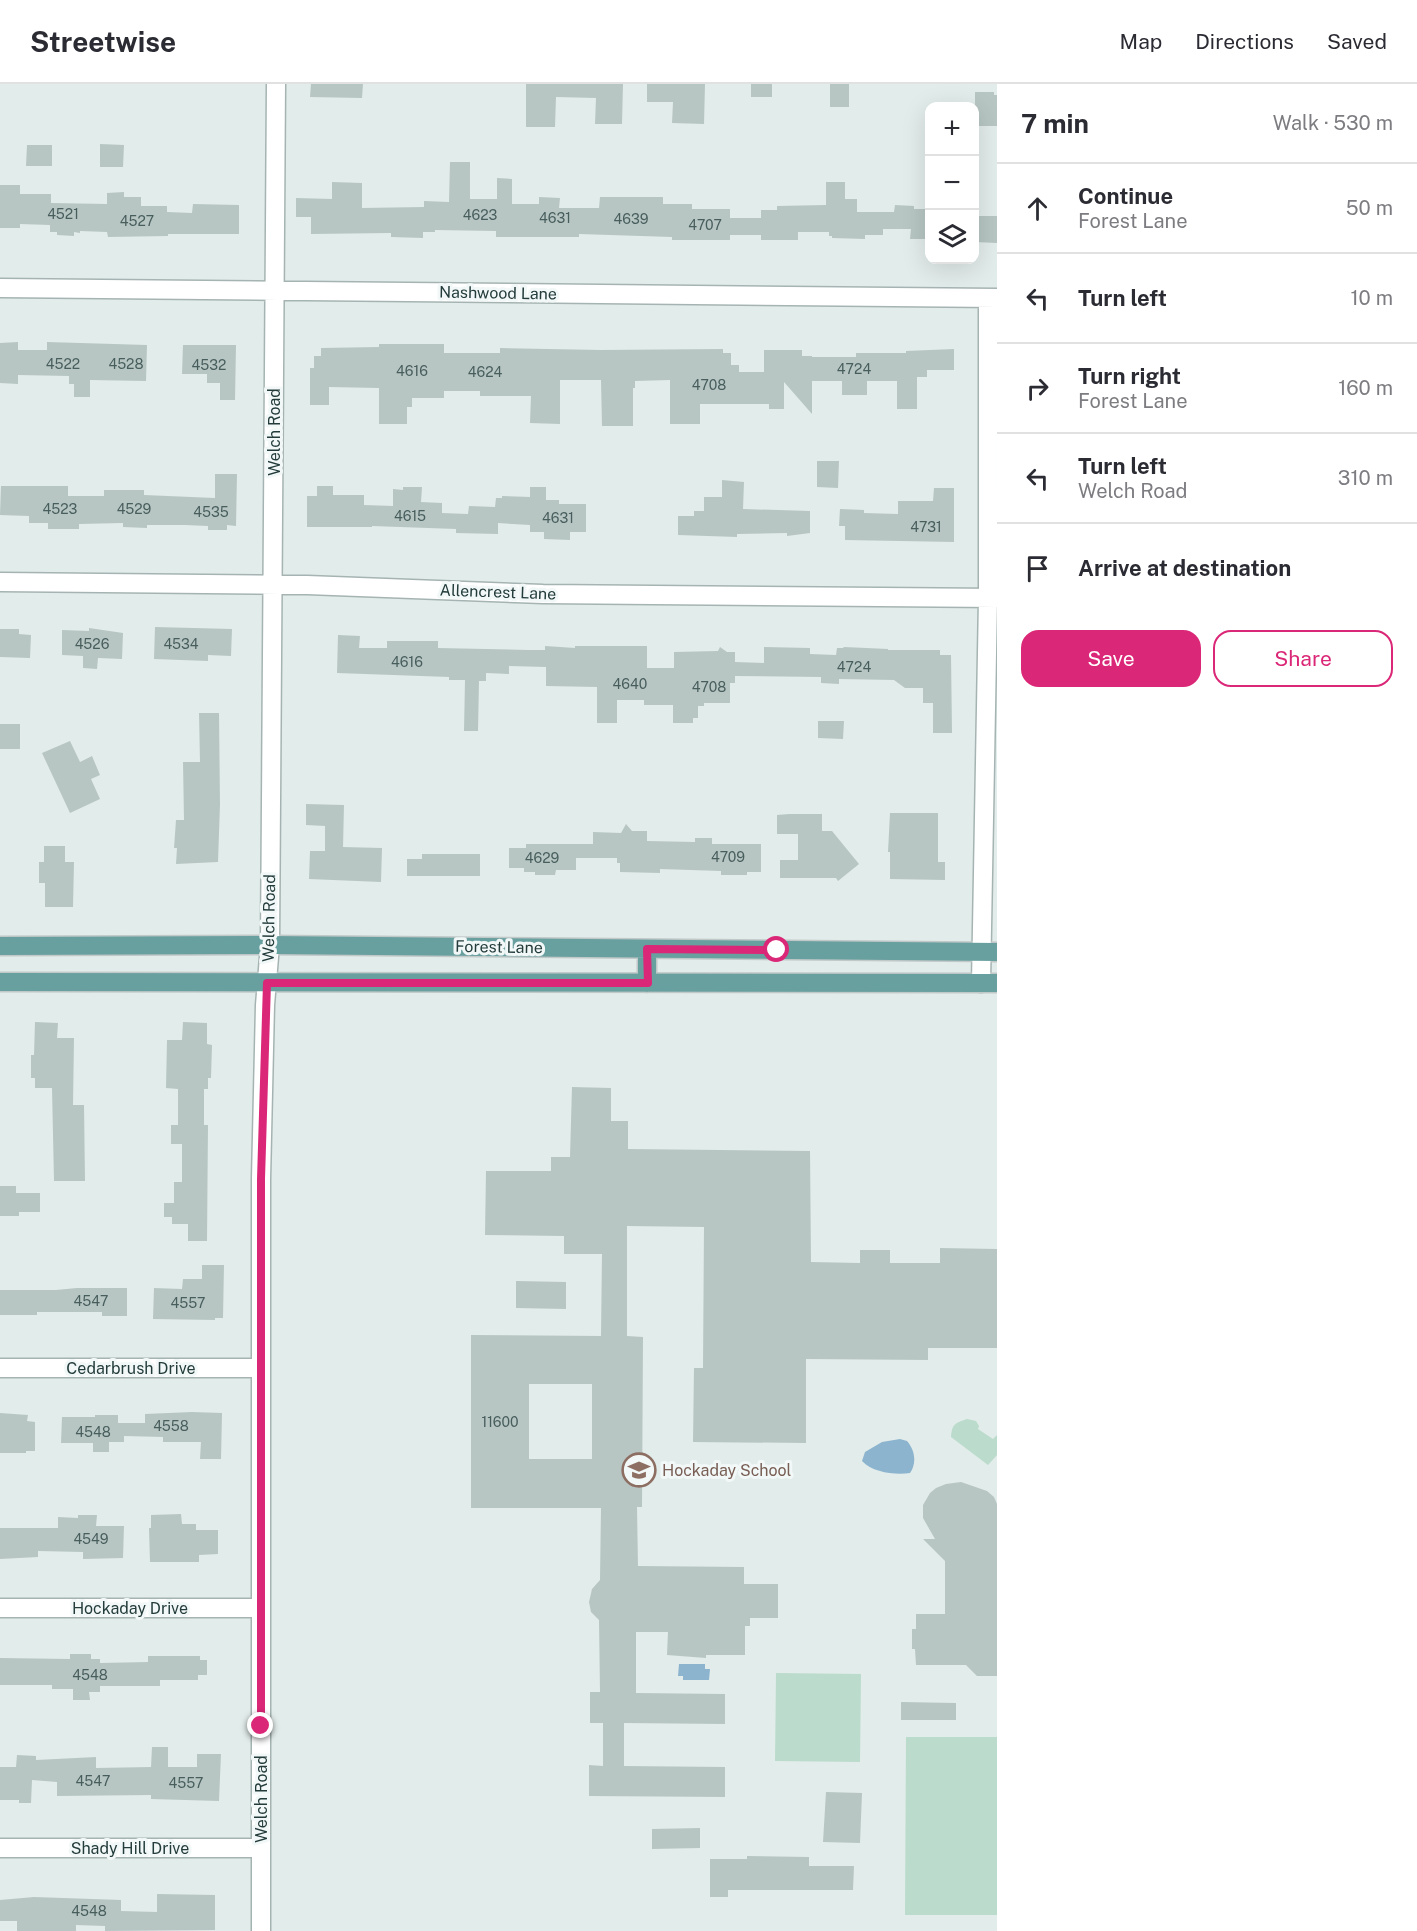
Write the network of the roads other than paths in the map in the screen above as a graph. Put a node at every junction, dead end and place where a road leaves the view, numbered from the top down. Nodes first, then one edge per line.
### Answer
1 (276, 84) edge
2 (0, 288) edge
3 (275, 291) junction
4 (993, 298) edge
5 (0, 582) edge
6 (273, 584) junction
7 (993, 598) edge
8 (270, 945) junction
9 (0, 946) edge
10 (647, 949) junction
11 (989, 952) edge
12 (0, 982) edge
13 (267, 983) junction
14 (648, 983) junction
15 (989, 983) edge
16 (0, 1368) edge
17 (261, 1368) junction
18 (0, 1608) edge
19 (261, 1608) junction
20 (0, 1848) edge
21 (260, 1848) junction
22 (261, 1931) edge

1 - 3 street, Welch Road
2 - 3 street, Nashwood Lane
3 - 4 street, Nashwood Lane
3 - 6 street, Welch Road
4 - 7 street
5 - 6 street, Allencrest Lane
6 - 7 street, Allencrest Lane
6 - 8 street, Welch Road
7 - 11 street
8 - 9 main road, Forest Lane
8 - 10 main road, Forest Lane
8 - 13 street, Welch Road
10 - 11 main road, Forest Lane
10 - 14 main road
11 - 15 street
12 - 13 main road
13 - 14 main road
13 - 17 street, Welch Road
14 - 15 main road
16 - 17 street, Cedarbrush Drive
17 - 19 street, Welch Road
18 - 19 street, Hockaday Drive
19 - 21 street, Welch Road
20 - 21 street, Shady Hill Drive
21 - 22 street, Welch Road

